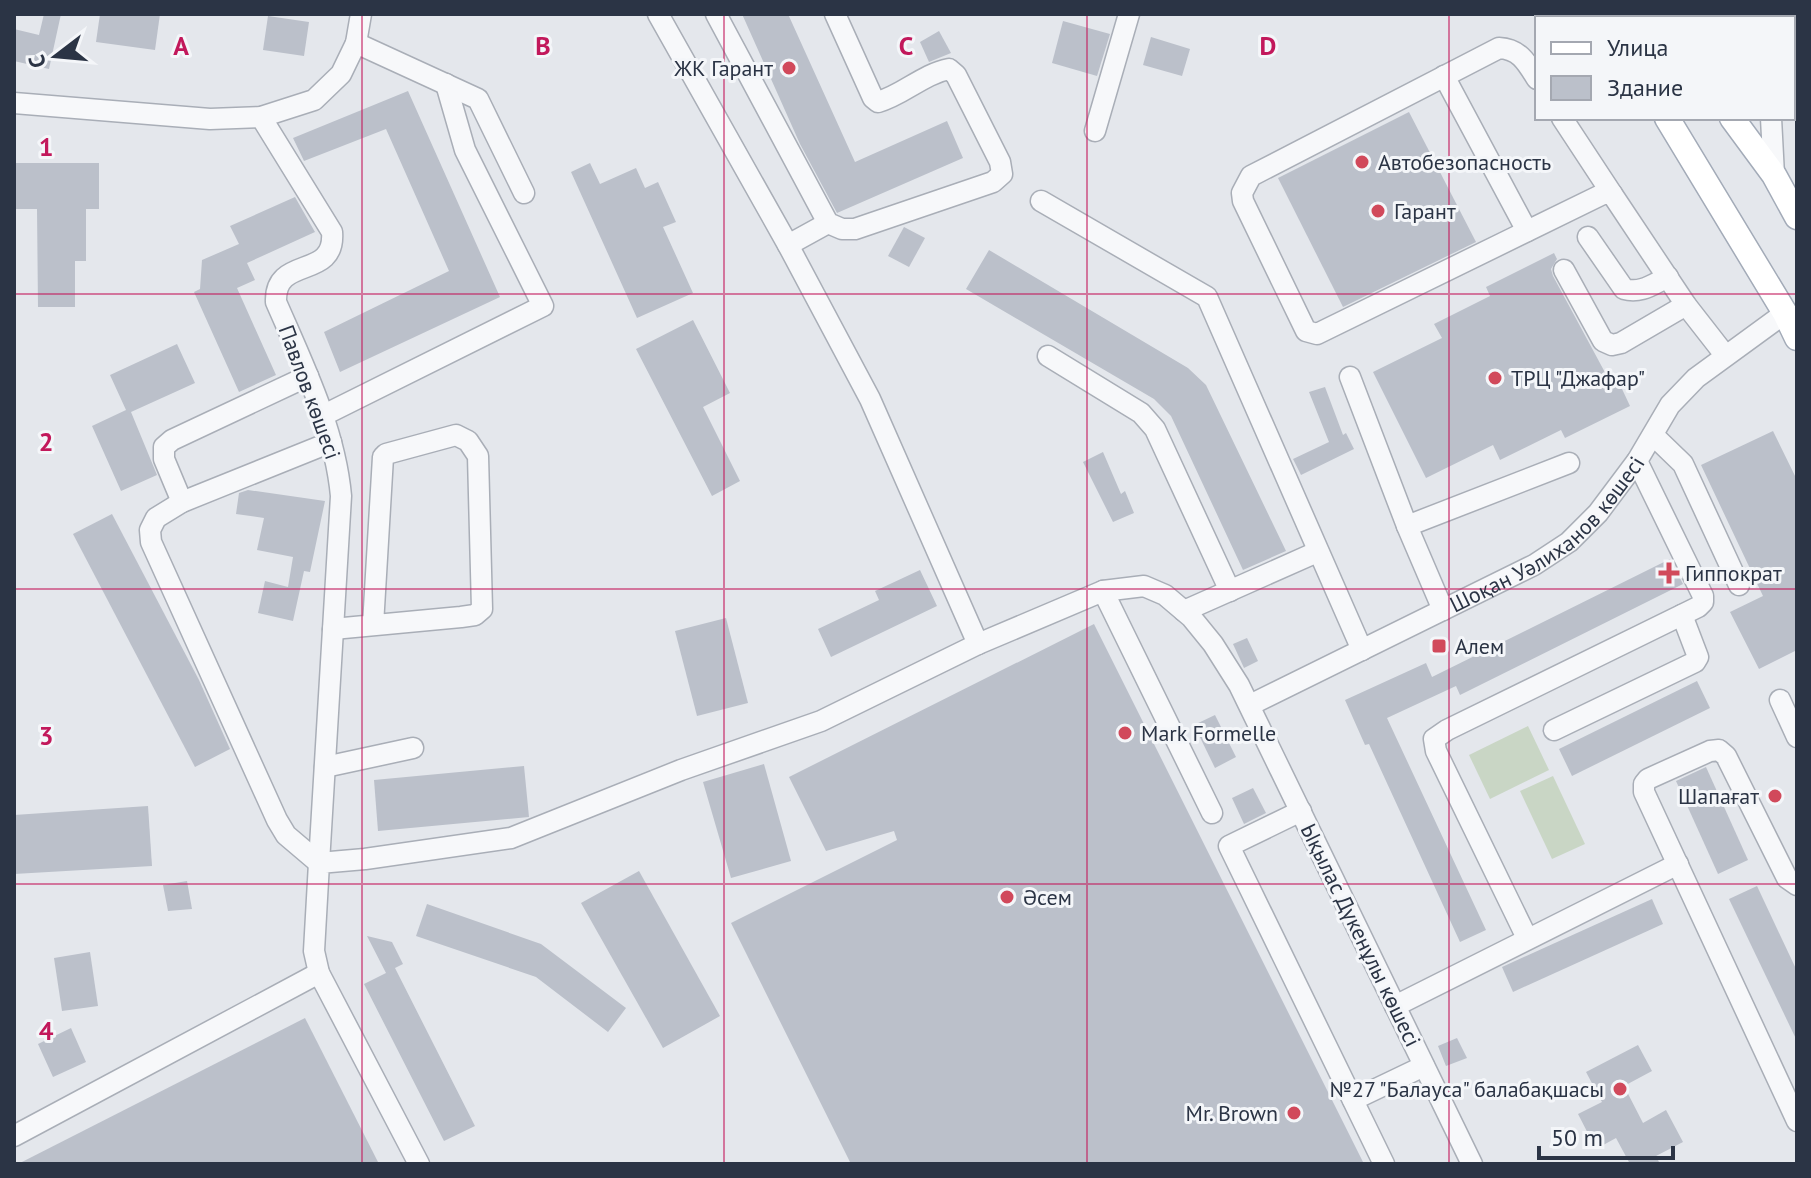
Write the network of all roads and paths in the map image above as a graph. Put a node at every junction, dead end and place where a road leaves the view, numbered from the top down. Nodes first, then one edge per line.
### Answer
1 (361, 14) edge
2 (658, 14) edge
3 (716, 14) edge
4 (835, 14) edge
5 (1129, 14) edge
6 (356, 43) junction
7 (1444, 76) junction
8 (1535, 76) edge
9 (446, 84) junction
10 (14, 103) edge
11 (261, 117) junction
12 (1563, 120) edge
13 (1668, 120) edge
14 (1734, 120) edge
15 (1771, 120) edge
16 (1095, 131) dead end
17 (1786, 179) edge
18 (524, 193) dead end
19 (1612, 194) junction
20 (1041, 201) dead end
21 (1797, 217) edge
22 (828, 223) junction
23 (1527, 231) junction
24 (1588, 237) dead end
25 (788, 245) junction
26 (1564, 270) dead end
27 (1668, 277) junction
28 (1686, 305) junction
29 (1791, 310) edge
30 (1797, 338) edge
31 (1725, 355) junction
32 (1048, 356) dead end
33 (308, 376) junction
34 (1350, 377) dead end
35 (322, 416) junction
36 (1653, 435) junction
37 (331, 442) junction
38 (1637, 461) junction
39 (1569, 463) dead end
40 (182, 502) junction
41 (1407, 526) junction
42 (1317, 552) junction
43 (1739, 585) dead end
44 (1103, 591) junction
45 (1230, 591) junction
46 (1443, 610) junction
47 (1184, 611) junction
48 (1682, 615) junction
49 (373, 625) junction
50 (333, 629) junction
51 (978, 644) junction
52 (1362, 650) junction
53 (1780, 700) dead end
54 (1250, 705) junction
55 (1554, 730) dead end
56 (1797, 737) edge
57 (413, 748) dead end
58 (325, 767) junction
59 (1301, 811) junction
60 (1212, 813) dead end
61 (319, 863) junction
62 (1678, 864) junction
63 (1797, 885) edge
64 (1527, 938) junction
65 (319, 973) junction
66 (1395, 1006) junction
67 (1424, 1066) junction
68 (1353, 1100) junction
69 (1797, 1121) edge
70 (14, 1136) edge
71 (1465, 1162) edge
72 (419, 1164) edge
73 (1384, 1164) edge

1 - 6 street
2 - 25 street
3 - 22 street
4 - 22 street
5 - 16 street
6 - 9 street
6 - 11 street
7 - 8 street
7 - 23 street
7 - 23 street
9 - 18 street
9 - 35 street
10 - 11 street
11 - 33 street, Павлов көшесі
12 - 19 street
13 - 29 main road
14 - 17 main road
15 - 17 street
17 - 21 main road
19 - 23 street
19 - 27 street
20 - 42 street
22 - 25 street
24 - 27 street
25 - 51 street
26 - 28 street
27 - 28 street
28 - 31 street
29 - 30 main road
29 - 31 street, Шоқан Уәлиханов көшесі
31 - 36 street, Шоқан Уәлиханов көшесі
32 - 45 street
33 - 35 street, Павлов көшесі
33 - 40 street
34 - 41 street
35 - 37 street, Павлов көшесі
36 - 38 street, Шоқан Уәлиханов көшесі
36 - 43 street
37 - 40 street
37 - 50 street, Павлов көшесі
38 - 46 street, Шоқан Уәлиханов көшесі
38 - 48 street
39 - 41 street
40 - 61 street
41 - 46 street
42 - 45 street
42 - 52 street
44 - 47 street, Ықылас Дүкенұлы көшесі
44 - 51 street, Ықылас Дүкенұлы көшесі
44 - 60 street
45 - 47 street
46 - 52 street, Шоқан Уәлиханов көшесі
47 - 54 street, Ықылас Дүкенұлы көшесі
48 - 55 street
48 - 64 street
49 - 49 street
49 - 50 street
50 - 58 street, Павлов көшесі
51 - 61 street, Ықылас Дүкенұлы көшесі
52 - 54 street, Шоқан Уәлиханов көшесі
53 - 56 street
54 - 59 street, Ықылас Дүкенұлы көшесі
57 - 58 street
58 - 61 street, Павлов көшесі
59 - 66 street, Ықылас Дүкенұлы көшесі
59 - 68 street
61 - 65 street, Павлов көшесі
62 - 63 street
62 - 64 street
62 - 69 street
64 - 66 street
65 - 70 street
65 - 72 street
66 - 67 street, Ықылас Дүкенұлы көшесі
67 - 68 street
67 - 71 street, Ықылас Дүкенұлы көшесі
68 - 73 street

